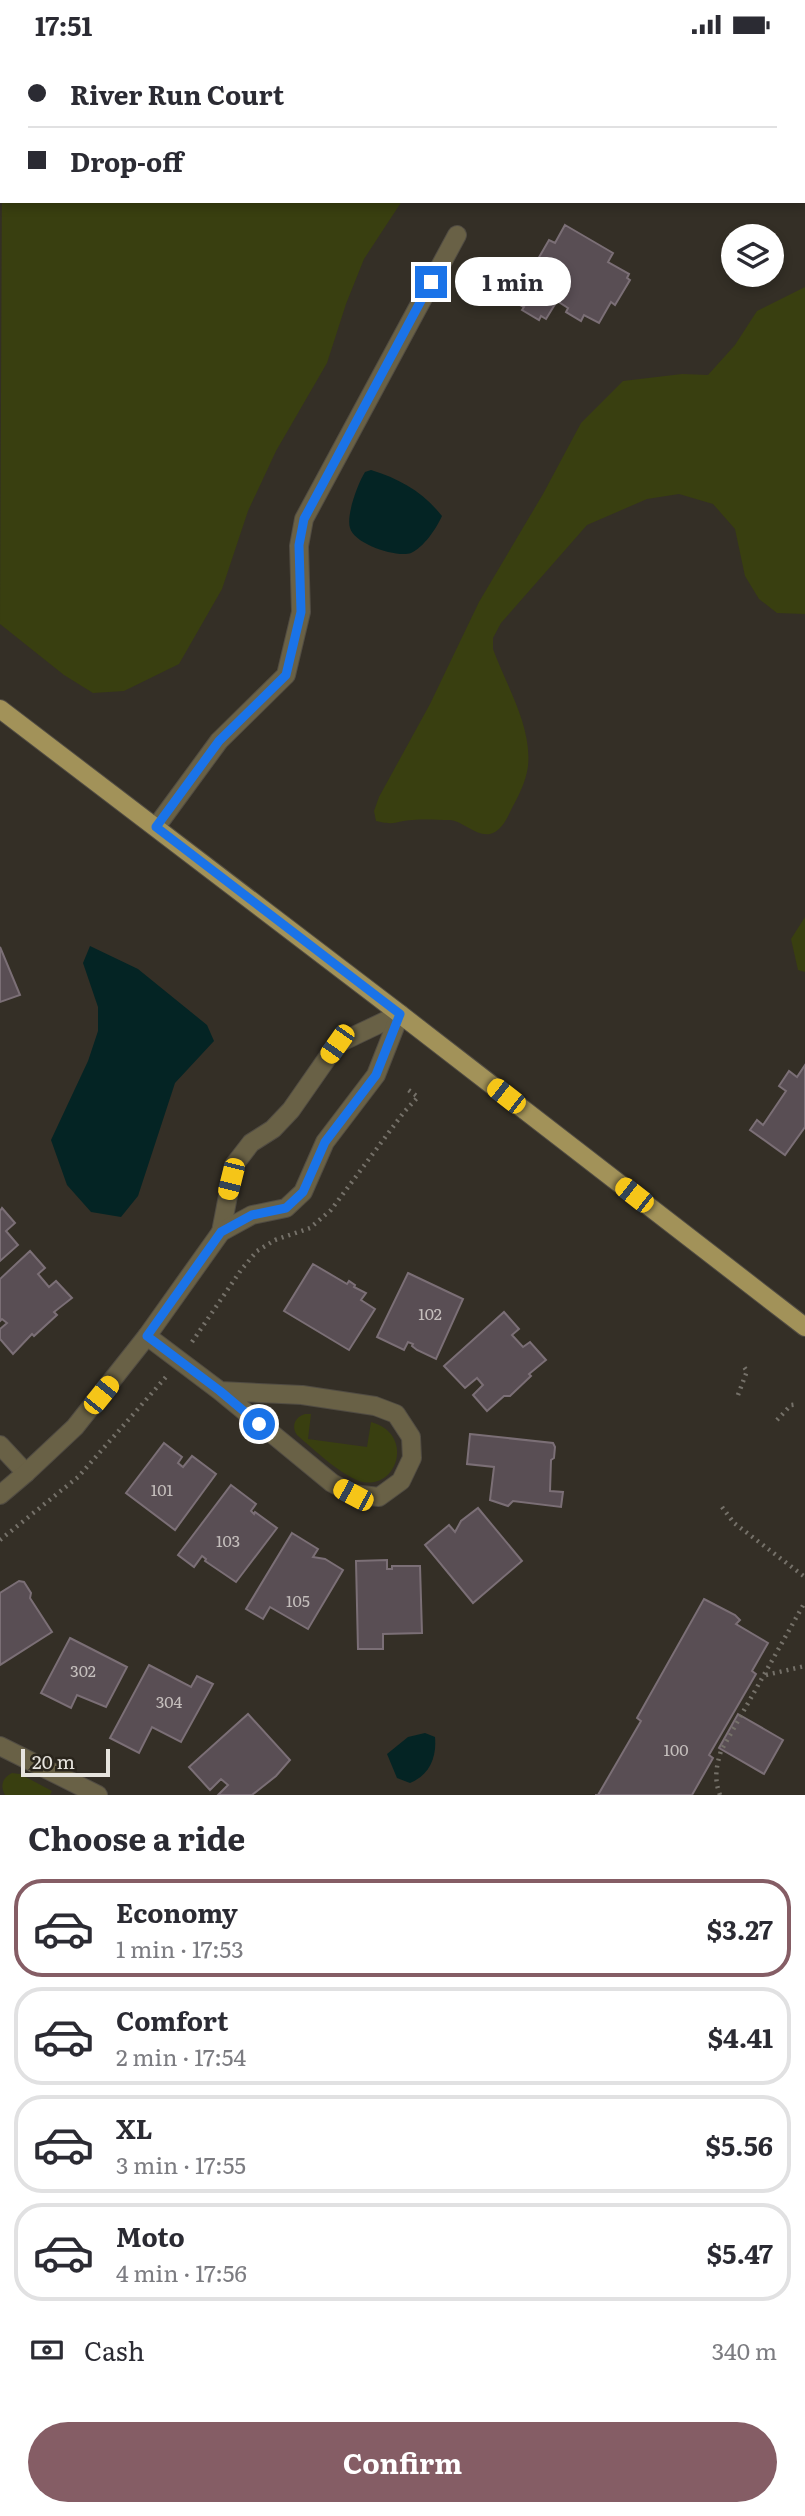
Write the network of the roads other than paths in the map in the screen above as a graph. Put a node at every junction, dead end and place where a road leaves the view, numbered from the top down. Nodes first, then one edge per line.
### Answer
1 (457, 235) dead end
2 (0, 709) edge
3 (156, 827) junction
4 (400, 1014) junction
5 (221, 1232) junction
6 (805, 1327) edge
7 (147, 1336) junction
8 (220, 1391) junction
9 (0, 1445) edge
10 (26, 1473) junction
11 (0, 1495) edge
12 (0, 1746) edge
13 (98, 1795) edge

1 - 3 street
2 - 3 main road
3 - 4 main road
4 - 5 street
4 - 5 street
4 - 6 main road
5 - 7 street
7 - 8 street
7 - 10 street
8 - 8 street
9 - 10 street
10 - 11 street
12 - 13 street

